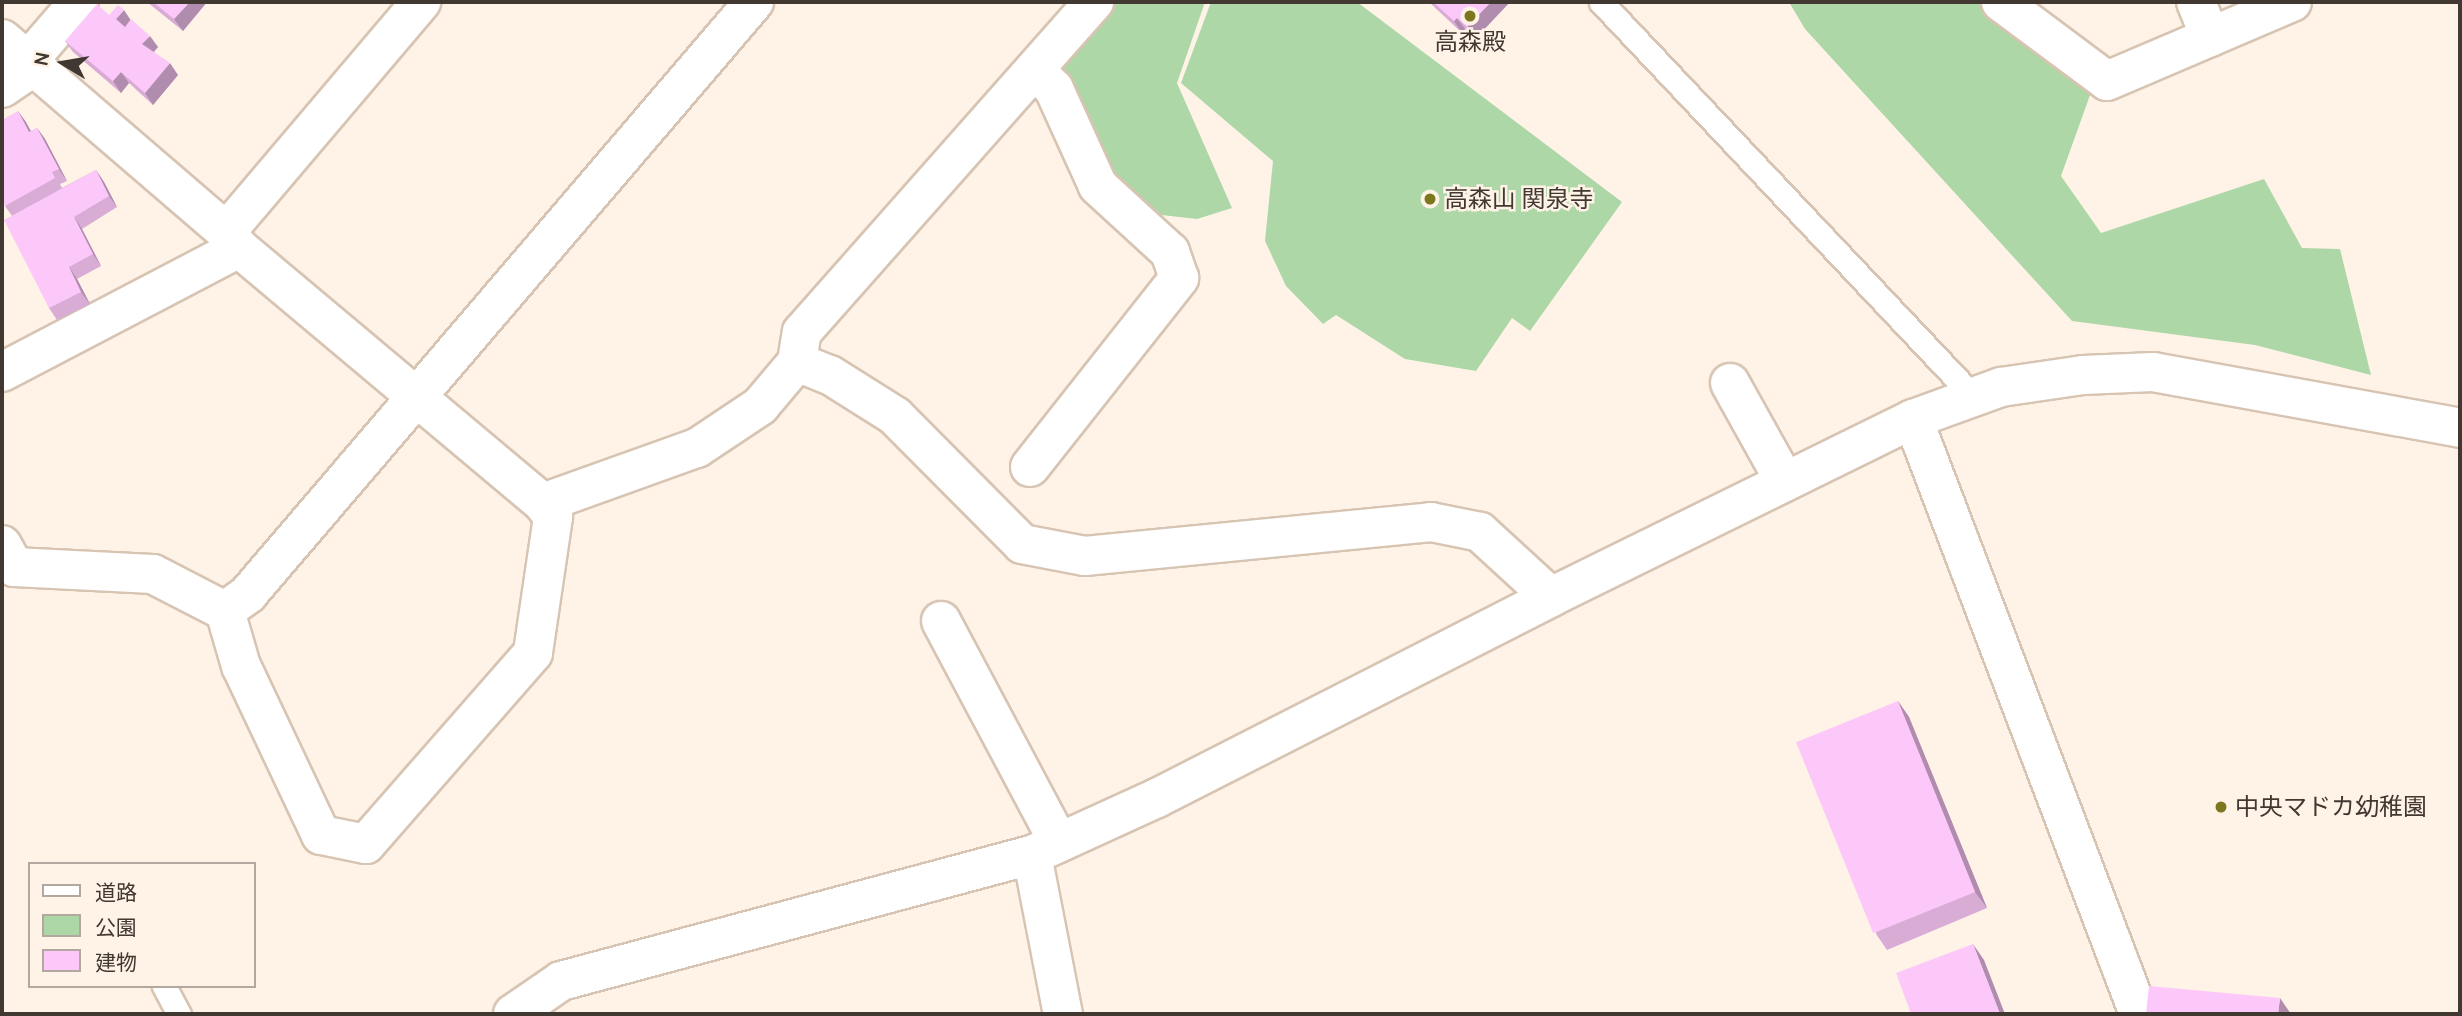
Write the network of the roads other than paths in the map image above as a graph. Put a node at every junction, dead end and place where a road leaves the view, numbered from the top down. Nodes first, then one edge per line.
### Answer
1 (79, 2) edge
2 (421, 2) edge
3 (754, 2) edge
4 (1094, 2) edge
5 (1601, 2) edge
6 (2001, 2) edge
7 (2196, 2) edge
8 (2292, 2) edge
9 (2210, 37) junction
10 (21, 56) edge
11 (1036, 71) junction
12 (2, 88) edge
13 (232, 240) junction
14 (797, 362) junction
15 (2, 372) edge
16 (1730, 383) dead end
17 (1973, 396) junction
18 (417, 397) junction
19 (1913, 419) junction
20 (2460, 428) edge
21 (1030, 467) dead end
22 (1785, 482) junction
23 (543, 503) junction
24 (2, 545) edge
25 (1550, 597) junction
26 (225, 611) junction
27 (941, 621) dead end
28 (1045, 849) junction
29 (165, 988) edge
30 (179, 1014) edge
31 (513, 1014) edge
32 (1063, 1014) edge
33 (2139, 1014) edge

1 - 10 street
2 - 13 street
3 - 18 street
4 - 11 street
5 - 17 lane
6 - 9 street
7 - 9 street
8 - 9 street
10 - 12 street
10 - 13 street
11 - 14 street
11 - 21 street
13 - 15 street
13 - 18 street
14 - 23 street
14 - 25 street
16 - 22 street
17 - 19 street
17 - 20 street
18 - 23 street
18 - 26 street
19 - 22 street
19 - 33 street
22 - 25 street
23 - 26 street
24 - 26 street
25 - 28 street
27 - 28 street
28 - 31 street
28 - 32 street
29 - 30 lane

